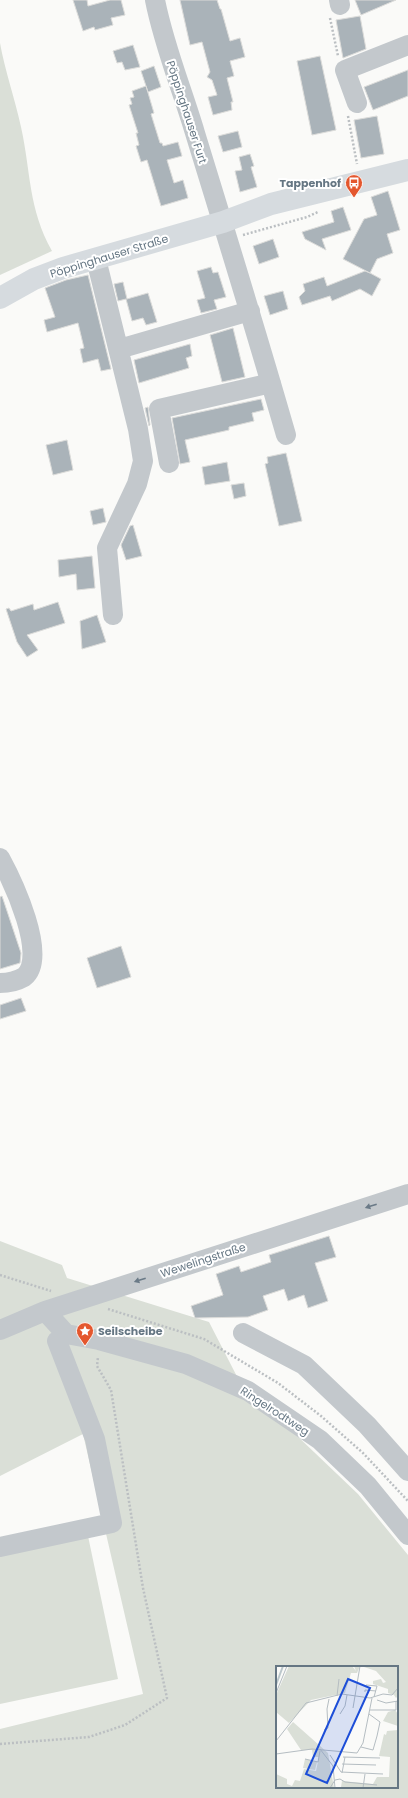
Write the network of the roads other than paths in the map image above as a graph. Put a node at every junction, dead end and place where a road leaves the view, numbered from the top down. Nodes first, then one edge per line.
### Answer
1 (155, 0) edge
2 (408, 45) edge
3 (357, 103) road end
4 (408, 170) edge
5 (223, 222) junction
6 (96, 259) junction
7 (0, 298) edge
8 (250, 310) junction
9 (119, 349) junction
10 (271, 383) junction
11 (286, 435) dead end
12 (169, 463) dead end
13 (113, 615) dead end
14 (0, 858) edge
15 (0, 983) edge
16 (408, 1194) edge
17 (44, 1311) junction
18 (0, 1330) edge
19 (242, 1333) dead end
20 (57, 1341) dead end
21 (408, 1471) edge
22 (408, 1535) edge
23 (0, 1547) edge

1 - 5 street, Pöppinghauser Furt
2 - 3 street
4 - 5 main road, Pöppinghauser Straße
5 - 6 main road, Pöppinghauser Straße
5 - 8 street
6 - 7 main road, Pöppinghauser Straße
6 - 9 street
8 - 9 street
8 - 10 street
9 - 13 street
10 - 11 street
10 - 12 street
14 - 15 street
16 -> 17 street, Wewelingstraße
17 - 18 street, Wewelingstraße
17 - 22 street, Ringelrodtweg
19 - 21 street
20 - 23 street

